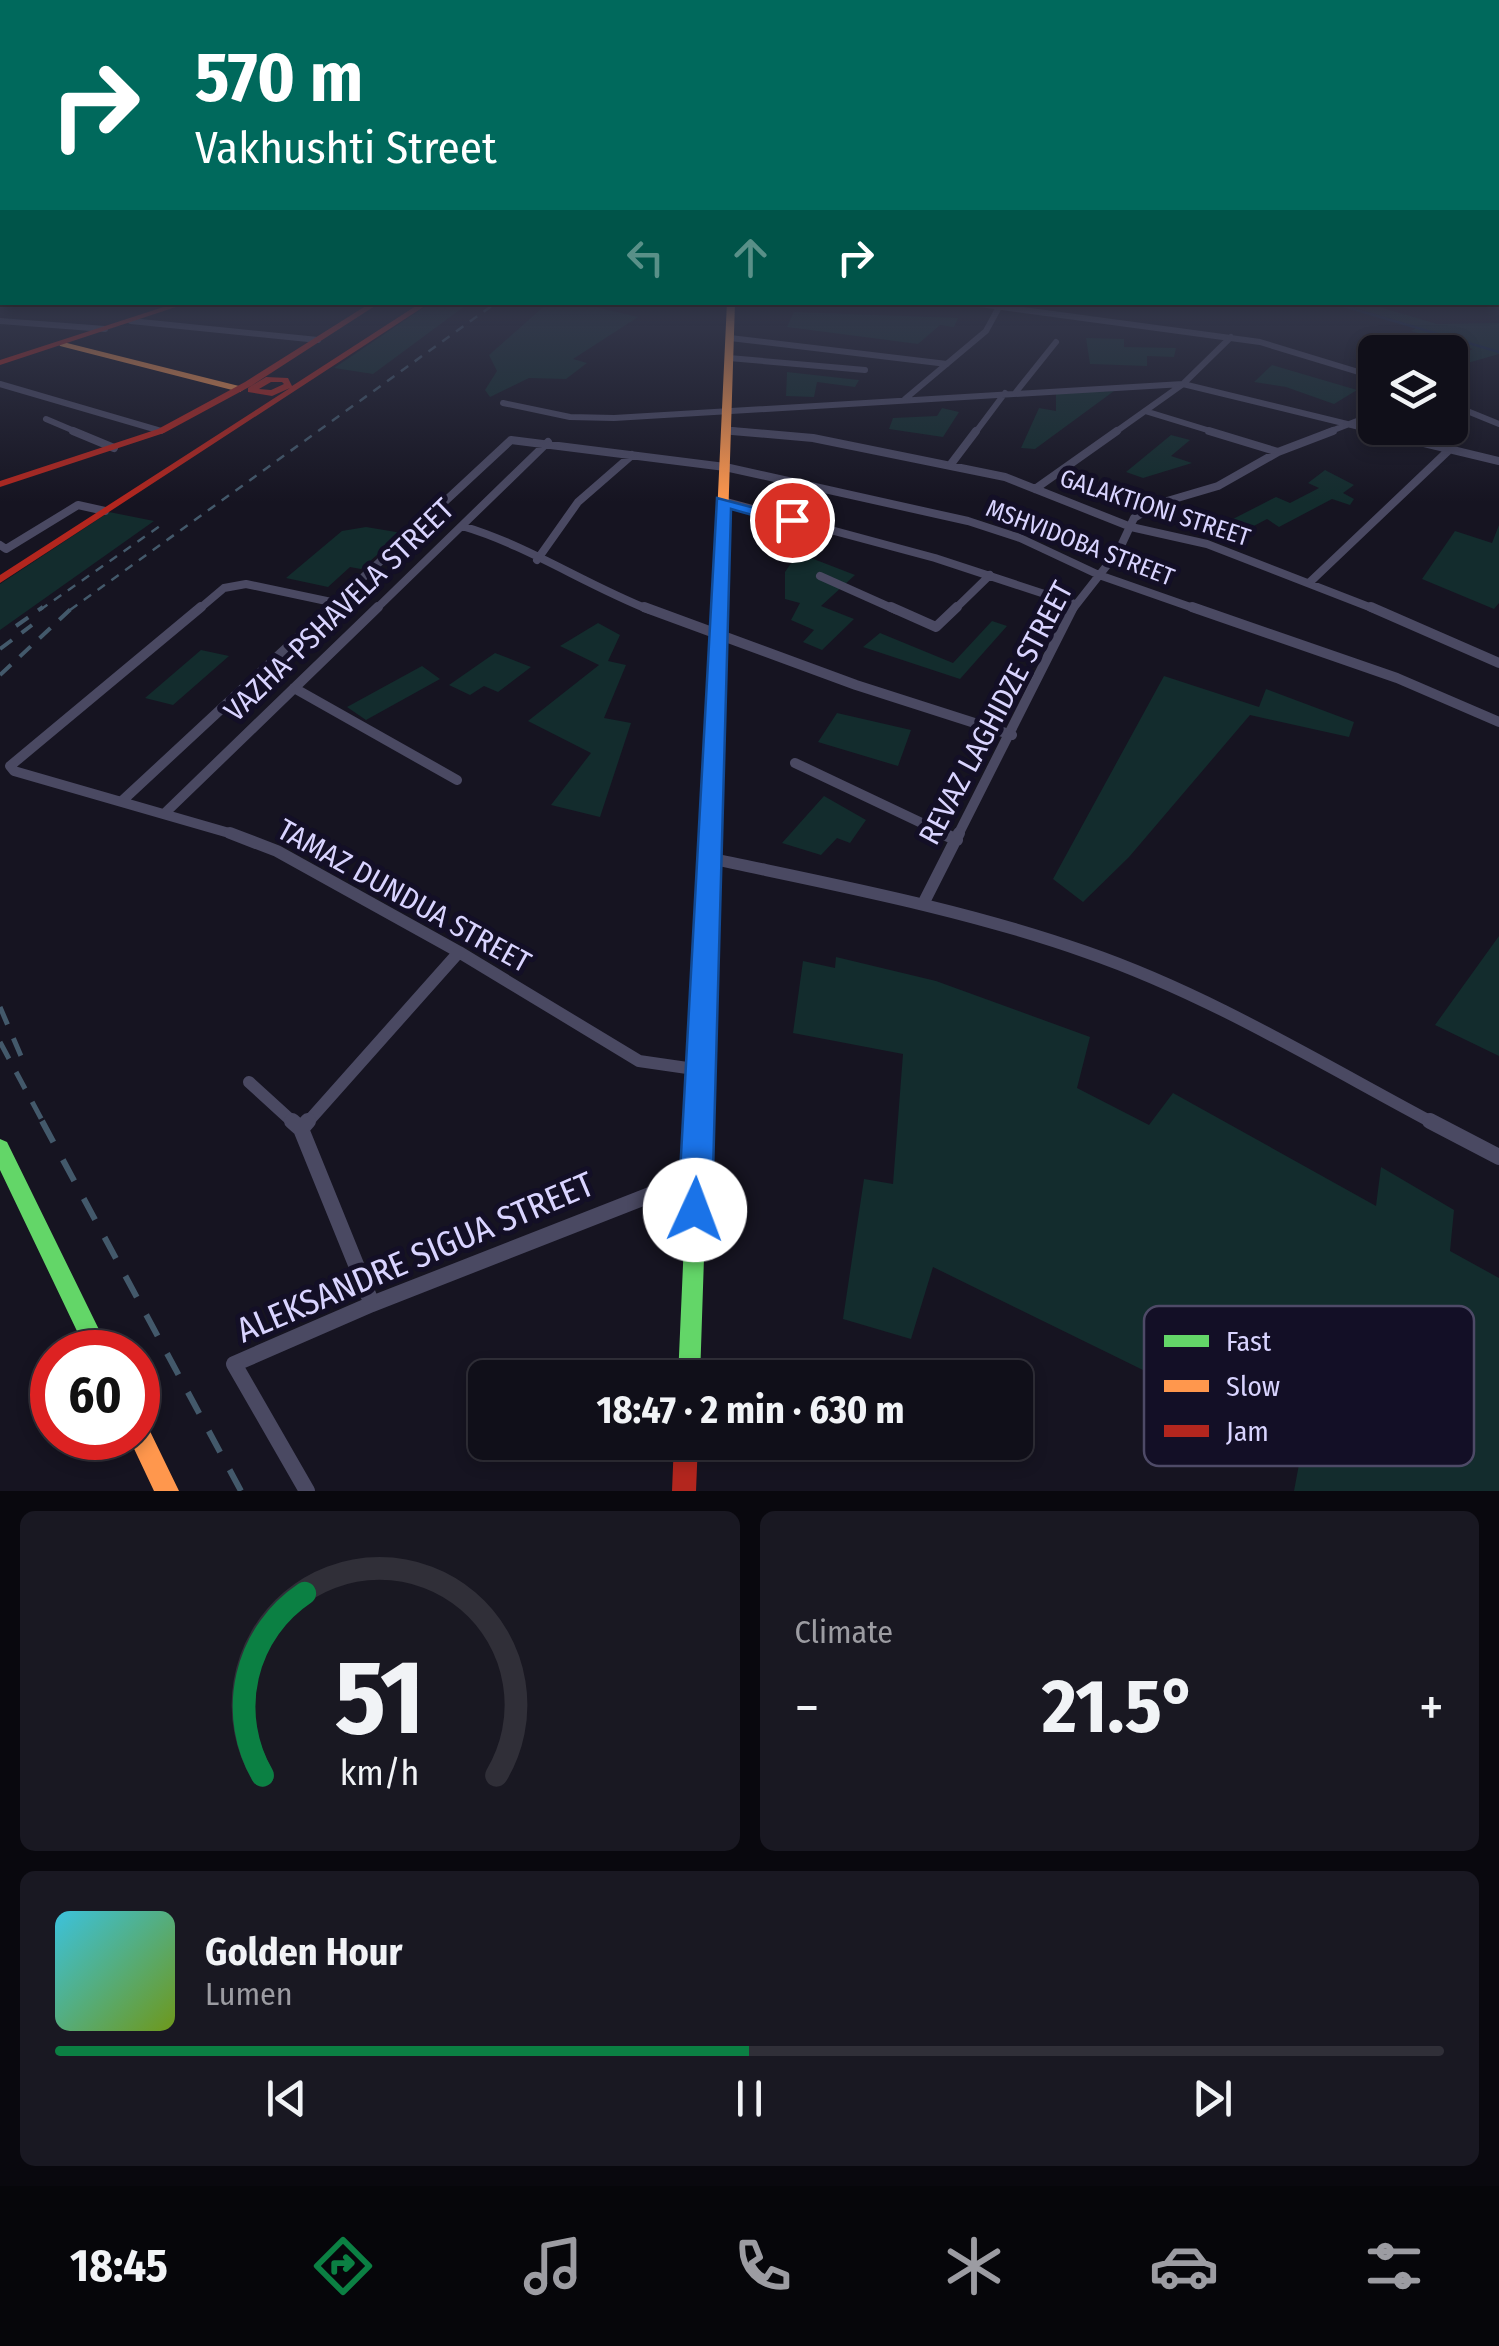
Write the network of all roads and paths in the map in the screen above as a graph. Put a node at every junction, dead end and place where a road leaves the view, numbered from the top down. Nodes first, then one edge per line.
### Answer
1 (147, 364) edge
2 (283, 364) edge
3 (328, 364) edge
4 (729, 364) edge
5 (793, 364) edge
6 (943, 364) edge
7 (947, 364) joint
8 (1039, 364) edge
9 (1204, 364) edge
10 (866, 370) dead end
11 (0, 384) edge
12 (1183, 384) junction
13 (250, 386) junction
14 (288, 388) junction
15 (1016, 392) junction
16 (1004, 393) junction
17 (905, 400) junction
18 (503, 402) dead end
19 (727, 410) junction
20 (1145, 411) junction
21 (1468, 411) edge
22 (46, 419) dead end
23 (1358, 420) edge
24 (1499, 424) edge
25 (1343, 426) junction
26 (726, 430) junction
27 (162, 432) junction
28 (548, 442) junction
29 (114, 448) junction
30 (1449, 450) junction
31 (1278, 452) junction
32 (632, 456) junction
33 (1499, 461) edge
34 (952, 464) junction
35 (725, 467) junction
36 (0, 484) edge
37 (1034, 489) junction
38 (723, 502) junction
39 (105, 511) junction
40 (462, 526) junction
41 (1131, 527) junction
42 (0, 546) edge
43 (538, 560) junction
44 (990, 575) junction
45 (1100, 575) junction
46 (820, 576) dead end
47 (0, 580) edge
48 (1308, 582) junction
49 (336, 603) junction
50 (1075, 604) junction
51 (718, 636) junction
52 (1499, 663) edge
53 (294, 688) junction
54 (1499, 722) edge
55 (1012, 735) junction
56 (796, 763) dead end
57 (458, 780) dead end
58 (122, 801) junction
59 (164, 814) junction
60 (958, 840) junction
61 (709, 858) junction
62 (923, 904) junction
63 (458, 952) junction
64 (701, 1070) junction
65 (249, 1082) dead end
66 (301, 1129) junction
67 (0, 1149) edge
68 (1499, 1157) edge
69 (696, 1176) junction
70 (372, 1304) junction
71 (88, 1330) edge
72 (689, 1360) edge
73 (152, 1460) edge
74 (685, 1460) edge
75 (167, 1491) edge
76 (307, 1491) edge
77 (684, 1491) edge

1 - 13 main road
2 - 13 main road
3 - 14 main road
4 - 19 main road
5 - 10 street
6 - 7 street
7 - 17 street
8 - 15 street
9 - 12 street
11 - 27 street
12 - 15 street
12 - 20 street
12 - 25 street
13 - 14 main road
13 - 27 main road
14 - 39 main road
15 - 16 street
16 - 17 street
16 - 34 street
17 - 19 street
18 - 19 street
19 - 26 main road
20 - 31 street
20 - 37 street
21 - 24 street
22 - 29 street
23 - 25 street, REVAZ LAGHIDZE STREET
25 - 30 street
25 - 31 street, REVAZ LAGHIDZE STREET
26 - 34 street, GALAKTIONI STREET
26 - 35 main road
27 - 29 main road
28 - 32 street, MSHVIDOBA STREET
28 - 40 street, VAZHA-PSHAVELA STREET
28 - 49 street, MSHVIDOBA STREET
29 - 36 main road
30 - 33 street
30 - 48 street
31 - 41 street, REVAZ LAGHIDZE STREET
32 - 35 street, MSHVIDOBA STREET
32 - 43 street
34 - 37 street, GALAKTIONI STREET
35 - 38 main road
35 - 45 street, MSHVIDOBA STREET
37 - 41 street, GALAKTIONI STREET
38 - 44 street
38 - 51 main road
39 - 42 street
39 - 47 main road
40 - 43 street
40 - 53 street, VAZHA-PSHAVELA STREET
41 - 45 street, REVAZ LAGHIDZE STREET
41 - 48 street, GALAKTIONI STREET
43 - 51 street
44 - 46 street
44 - 50 street
45 - 50 street, REVAZ LAGHIDZE STREET
45 - 54 street, MSHVIDOBA STREET
48 - 52 street, GALAKTIONI STREET
49 - 58 street
49 - 58 street, TAMAZ DUNDUA STREET
50 - 55 street, REVAZ LAGHIDZE STREET
51 - 55 street
51 - 61 main road
53 - 57 street
53 - 59 street, VAZHA-PSHAVELA STREET
55 - 60 street, REVAZ LAGHIDZE STREET
56 - 60 street
58 - 59 street, TAMAZ DUNDUA STREET
59 - 63 street, TAMAZ DUNDUA STREET
60 - 62 street, REVAZ LAGHIDZE STREET
61 - 62 street
61 - 64 main road
62 - 68 street
63 - 64 street, TAMAZ DUNDUA STREET
63 - 66 street
64 - 69 main road
65 - 66 street
66 - 70 street
67 - 71 main road
69 - 70 street, ALEKSANDRE SIGUA STREET
69 - 72 main road
70 - 76 street, ALEKSANDRE SIGUA STREET
73 - 75 main road
74 - 77 main road

